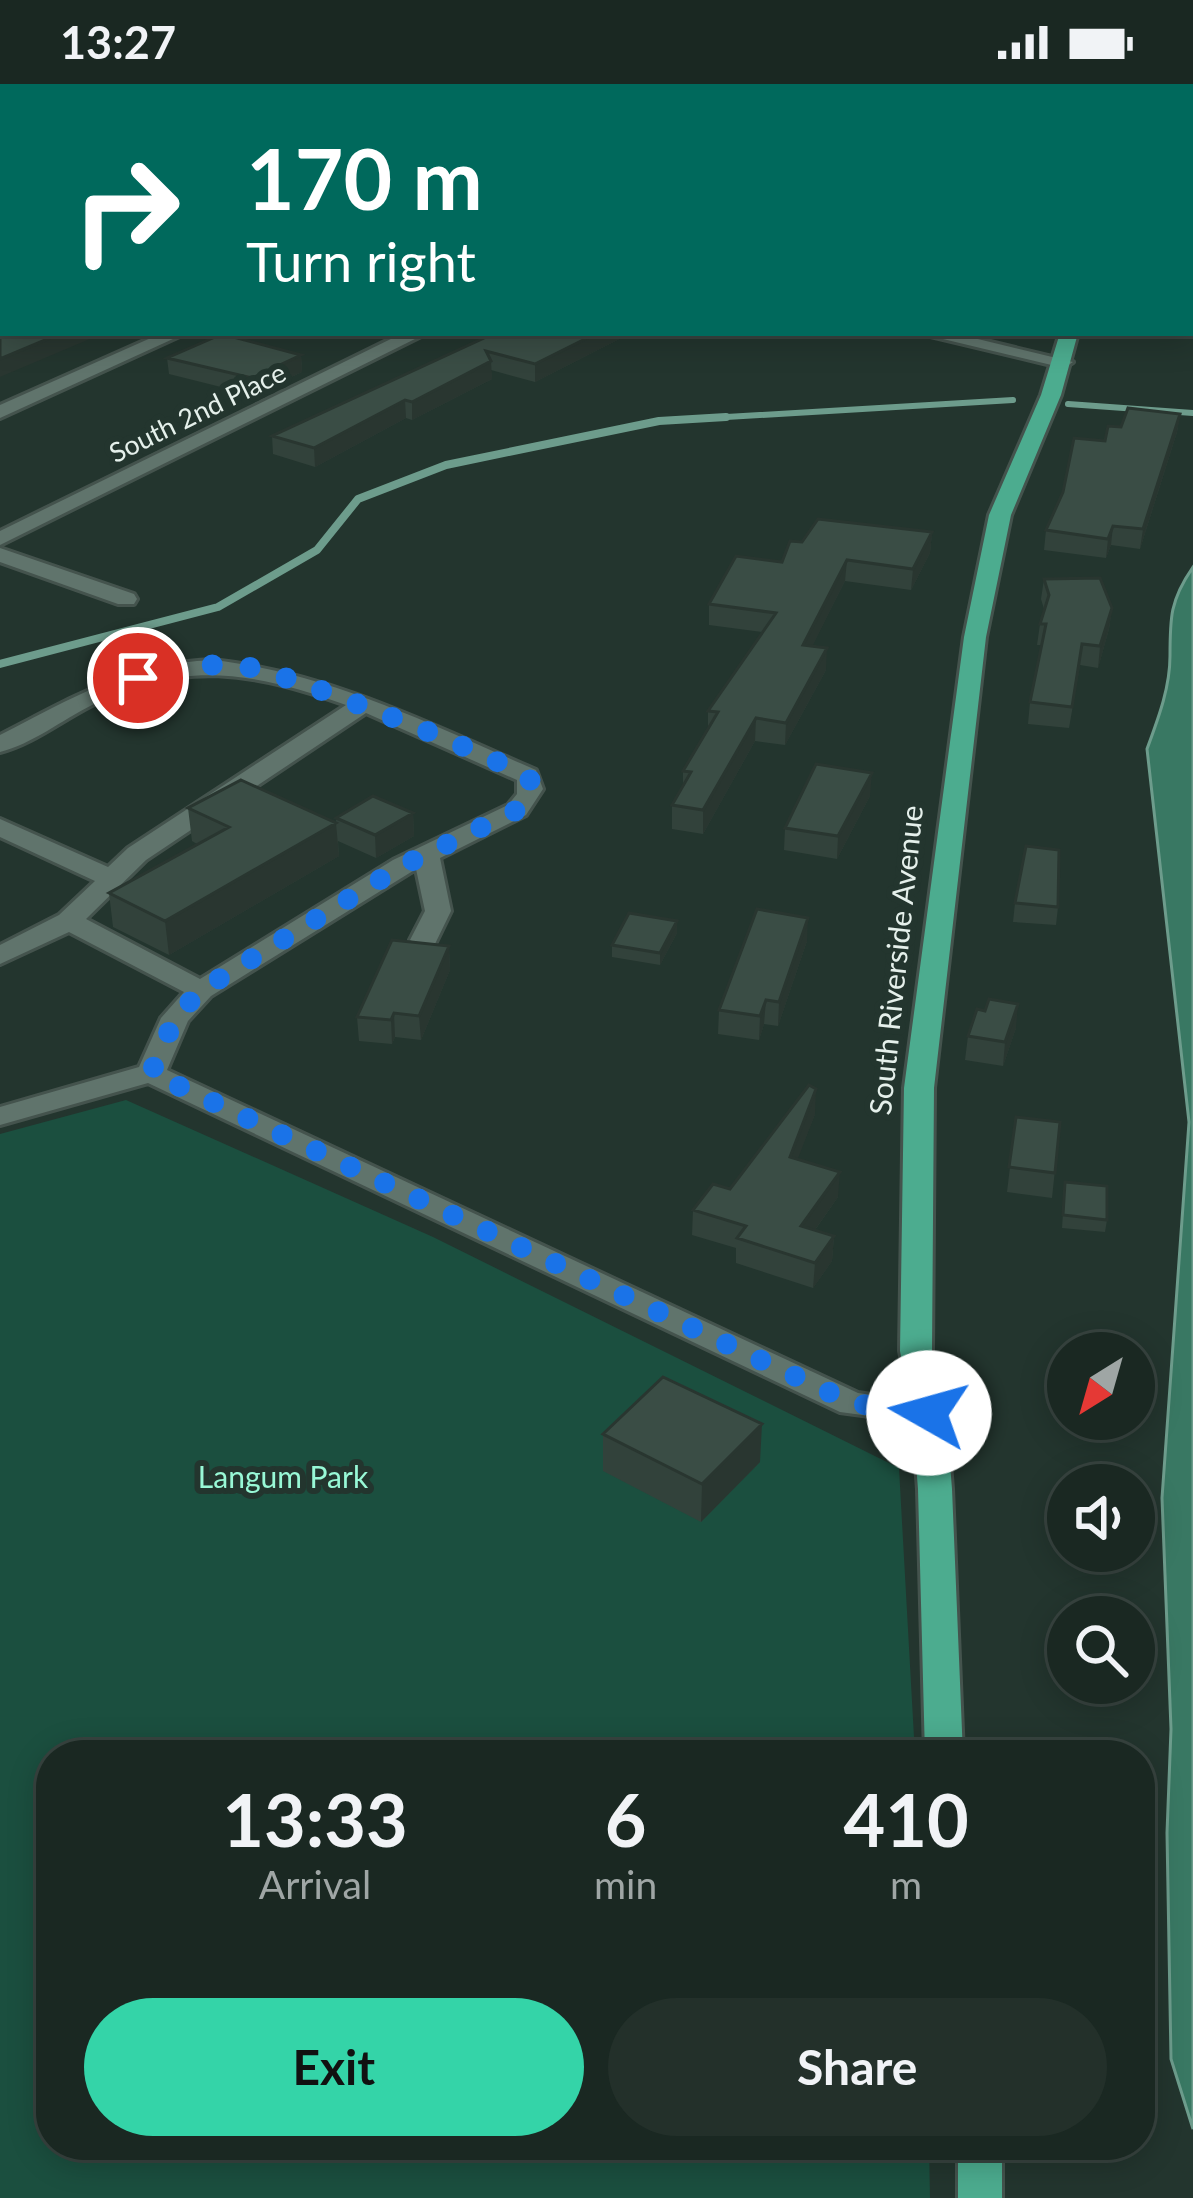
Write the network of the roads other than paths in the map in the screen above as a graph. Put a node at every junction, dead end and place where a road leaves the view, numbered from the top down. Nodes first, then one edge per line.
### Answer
1 (170, 336) edge
2 (412, 336) edge
3 (955, 336) edge
4 (1067, 348) edge
5 (0, 412) edge
6 (0, 539) edge
7 (0, 555) edge
8 (126, 599) dead end
9 (361, 706) junction
10 (0, 745) edge
11 (0, 827) edge
12 (426, 855) junction
13 (112, 879) junction
14 (69, 921) junction
15 (424, 940) edge
16 (0, 956) edge
17 (201, 990) junction
18 (151, 1073) junction
19 (0, 1116) edge
20 (929, 1413) junction
21 (943, 1740) edge
22 (980, 2160) edge
23 (980, 2198) edge

1 - 5 street
2 - 6 street, South 2nd Place
3 - 4 street
4 - 20 main road, South Riverside Avenue
7 - 8 street
9 - 10 street
9 - 12 street
9 - 13 street
11 - 13 street
12 - 15 street
12 - 17 street
13 - 14 street
14 - 16 street
14 - 17 street
17 - 18 street
18 - 19 street
18 - 20 street
20 - 21 main road, South Riverside Avenue
22 - 23 main road

